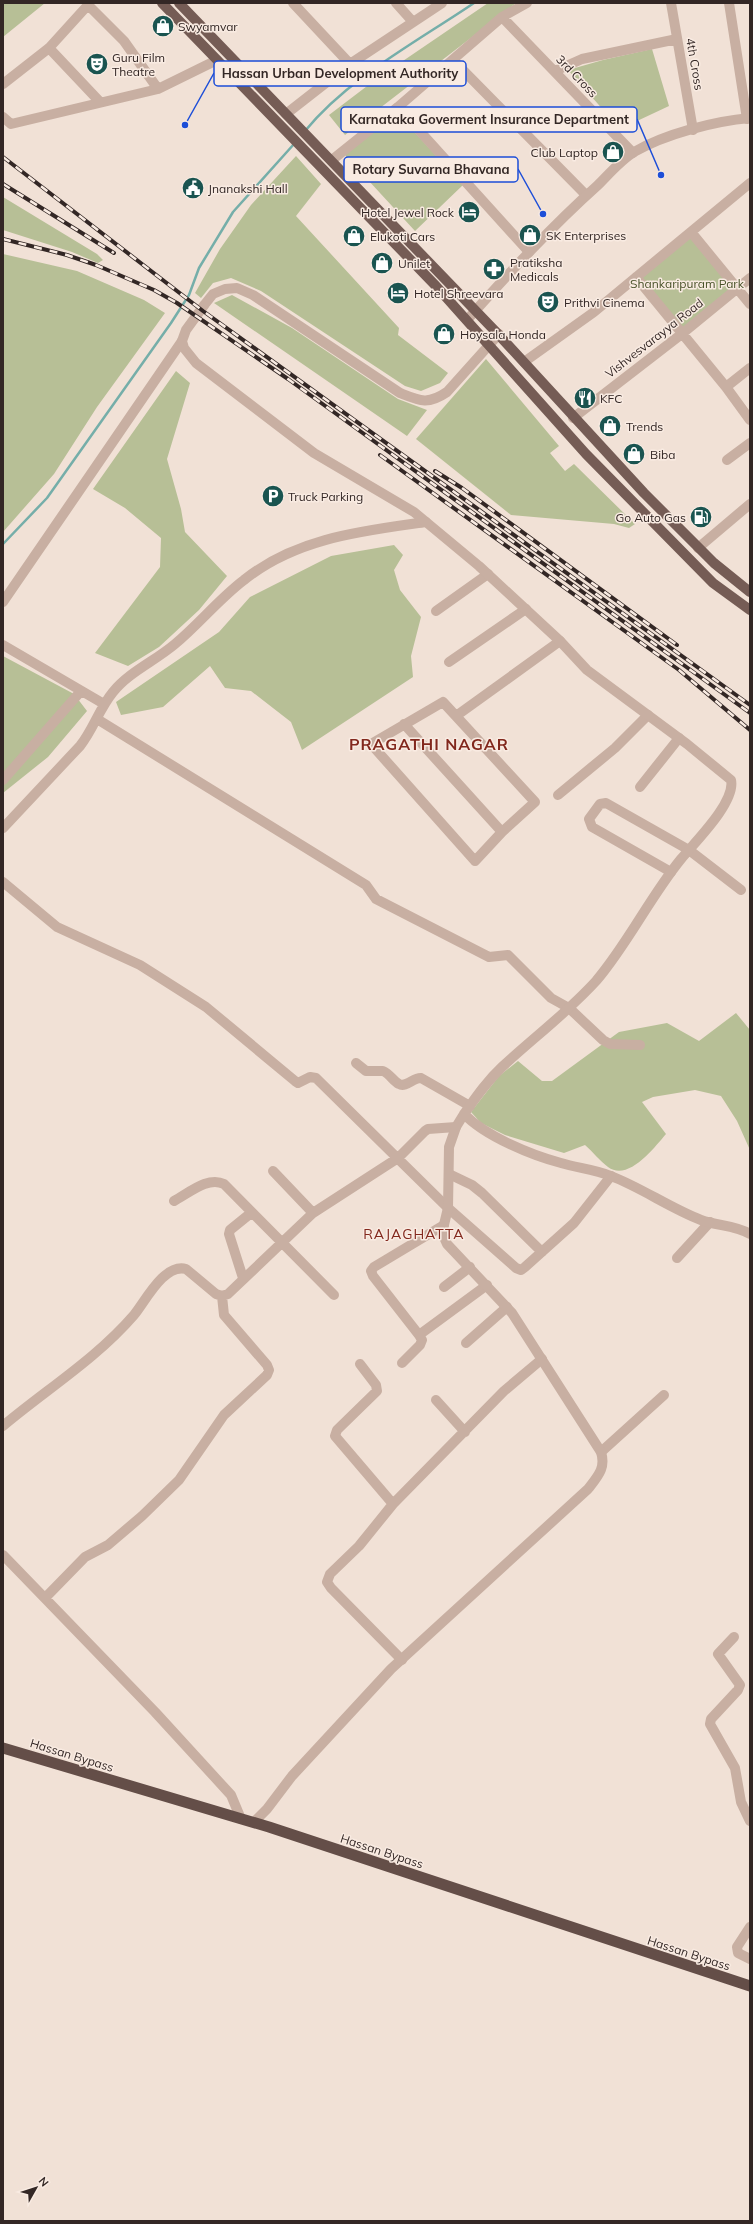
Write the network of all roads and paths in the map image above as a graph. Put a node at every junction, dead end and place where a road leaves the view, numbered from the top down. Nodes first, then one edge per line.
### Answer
1 (162, 3) edge
2 (180, 3) edge
3 (293, 3) edge
4 (396, 3) edge
5 (442, 3) edge
6 (527, 3) edge
7 (671, 3) edge
8 (729, 3) edge
9 (502, 17) junction
10 (413, 22) junction
11 (677, 39) junction
12 (48, 48) junction
13 (217, 60) junction
14 (452, 60) junction
15 (350, 64) junction
16 (555, 71) junction
17 (3, 84) edge
18 (158, 89) junction
19 (100, 102) junction
20 (398, 107) junction
21 (3, 117) edge
22 (289, 118) junction
23 (748, 119) edge
24 (276, 122) junction
25 (693, 130) junction
26 (633, 153) junction
27 (332, 160) junction
28 (750, 183) edge
29 (586, 195) junction
30 (691, 232) junction
31 (529, 252) junction
32 (636, 277) junction
33 (750, 278) edge
34 (737, 288) junction
35 (750, 304) edge
36 (476, 310) junction
37 (467, 320) junction
38 (683, 333) junction
39 (499, 334) junction
40 (182, 341) junction
41 (490, 344) junction
42 (524, 362) junction
43 (750, 368) edge
44 (726, 387) junction
45 (573, 418) junction
46 (750, 420) edge
47 (562, 427) junction
48 (750, 443) edge
49 (727, 460) dead end
50 (750, 504) edge
51 (426, 522) junction
52 (698, 548) junction
53 (488, 574) junction
54 (750, 592) edge
55 (3, 602) edge
56 (526, 609) junction
57 (750, 610) edge
58 (436, 611) dead end
59 (560, 641) junction
60 (3, 645) edge
61 (449, 662) dead end
62 (81, 691) junction
63 (104, 704) junction
64 (648, 715) junction
65 (456, 716) junction
66 (97, 719) junction
67 (404, 724) junction
68 (679, 738) junction
69 (3, 780) edge
70 (640, 787) dead end
71 (558, 795) dead end
72 (3, 828) edge
73 (502, 832) junction
74 (688, 850) junction
75 (671, 872) junction
76 (3, 882) edge
77 (741, 890) dead end
78 (569, 1008) junction
79 (640, 1045) dead end
80 (356, 1063) dead end
81 (467, 1110) junction
82 (456, 1127) junction
83 (398, 1158) junction
84 (273, 1171) dead end
85 (449, 1174) junction
86 (611, 1176) junction
87 (174, 1201) dead end
88 (448, 1208) junction
89 (251, 1212) junction
90 (313, 1213) junction
91 (710, 1222) junction
92 (444, 1225) junction
93 (750, 1234) edge
94 (282, 1241) junction
95 (542, 1252) junction
96 (677, 1258) dead end
97 (470, 1268) junction
98 (243, 1278) junction
99 (444, 1286) dead end
100 (487, 1286) junction
101 (334, 1295) dead end
102 (222, 1296) junction
103 (507, 1308) junction
104 (419, 1334) junction
105 (466, 1343) dead end
106 (542, 1360) junction
107 (402, 1362) dead end
108 (360, 1364) dead end
109 (664, 1395) dead end
110 (436, 1400) dead end
111 (3, 1426) edge
112 (465, 1432) junction
113 (600, 1452) junction
114 (393, 1504) junction
115 (3, 1555) edge
116 (45, 1598) junction
117 (734, 1637) dead end
118 (402, 1660) junction
119 (3, 1748) edge
120 (241, 1819) junction
121 (750, 1821) edge
122 (254, 1822) junction
123 (750, 1926) edge
124 (750, 1959) edge
125 (750, 1986) edge

1 - 13 main road
2 - 22 main road
3 - 15 street
4 - 10 street
5 - 10 street
6 - 9 street
7 - 11 street, 4th Cross
8 - 23 street
9 - 14 street
9 - 16 street, 3rd Cross
10 - 15 street
11 - 16 street
11 - 25 street, 4th Cross
12 - 17 street
12 - 18 street
12 - 19 street
13 - 18 street
13 - 24 main road
14 - 20 street
14 - 29 street
15 - 22 street
16 - 26 street, 3rd Cross
18 - 19 street
19 - 21 street
20 - 27 street
20 - 31 street
22 - 24 main road
22 - 27 main road
23 - 25 street
24 - 37 main road
25 - 26 street
26 - 29 street
27 - 36 main road
28 - 30 street
29 - 31 street
30 - 32 street
30 - 34 street
31 - 36 street
32 - 38 street
32 - 42 street
33 - 34 street, Vishvesvarayya Road
34 - 35 street
34 - 38 street, Vishvesvarayya Road
36 - 37 street
36 - 39 main road
37 - 41 main road
38 - 44 street
38 - 45 street, Vishvesvarayya Road
39 - 41 street
39 - 42 main road
40 - 41 street
40 - 51 street
40 - 55 street
41 - 47 main road
42 - 45 main road
43 - 44 street
44 - 46 street
45 - 47 main road
45 - 52 main road
47 - 57 main road
48 - 49 street
50 - 52 street
51 - 53 street
51 - 63 street
52 - 54 main road
53 - 56 street
53 - 58 street
56 - 59 street
56 - 61 street
59 - 64 street
59 - 65 street
60 - 62 street
62 - 63 street
62 - 69 street
63 - 66 street
64 - 68 street
64 - 71 street
65 - 67 street
65 - 73 street
66 - 72 street
66 - 78 street
67 - 73 street
67 - 73 street
68 - 70 street
68 - 74 street
74 - 75 street
74 - 75 street
74 - 77 street
75 - 78 street
76 - 83 street
78 - 79 street
78 - 81 street
80 - 81 street
81 - 82 street
81 - 86 street
82 - 83 street
82 - 85 street
83 - 88 street
83 - 90 street
84 - 90 street
85 - 88 street
85 - 95 street
86 - 91 street
86 - 95 street
87 - 89 street
88 - 92 street
88 - 95 street
89 - 94 street
89 - 98 street
90 - 94 street
91 - 93 street
91 - 96 street
92 - 97 street
92 - 104 street
94 - 98 street
94 - 101 street
97 - 99 street
97 - 100 street
98 - 102 street
100 - 103 street
100 - 104 street
102 - 111 street
102 - 116 street
103 - 105 street
103 - 106 street
104 - 107 street
106 - 112 street
106 - 113 street
108 - 114 street
109 - 113 street
110 - 112 street
112 - 114 street
113 - 118 street
114 - 118 street
115 - 116 street
116 - 120 street
117 - 121 street
118 - 122 street
119 - 120 highway, Hassan Bypass
120 - 122 highway, Hassan Bypass
122 - 125 highway, Hassan Bypass
123 - 124 street

